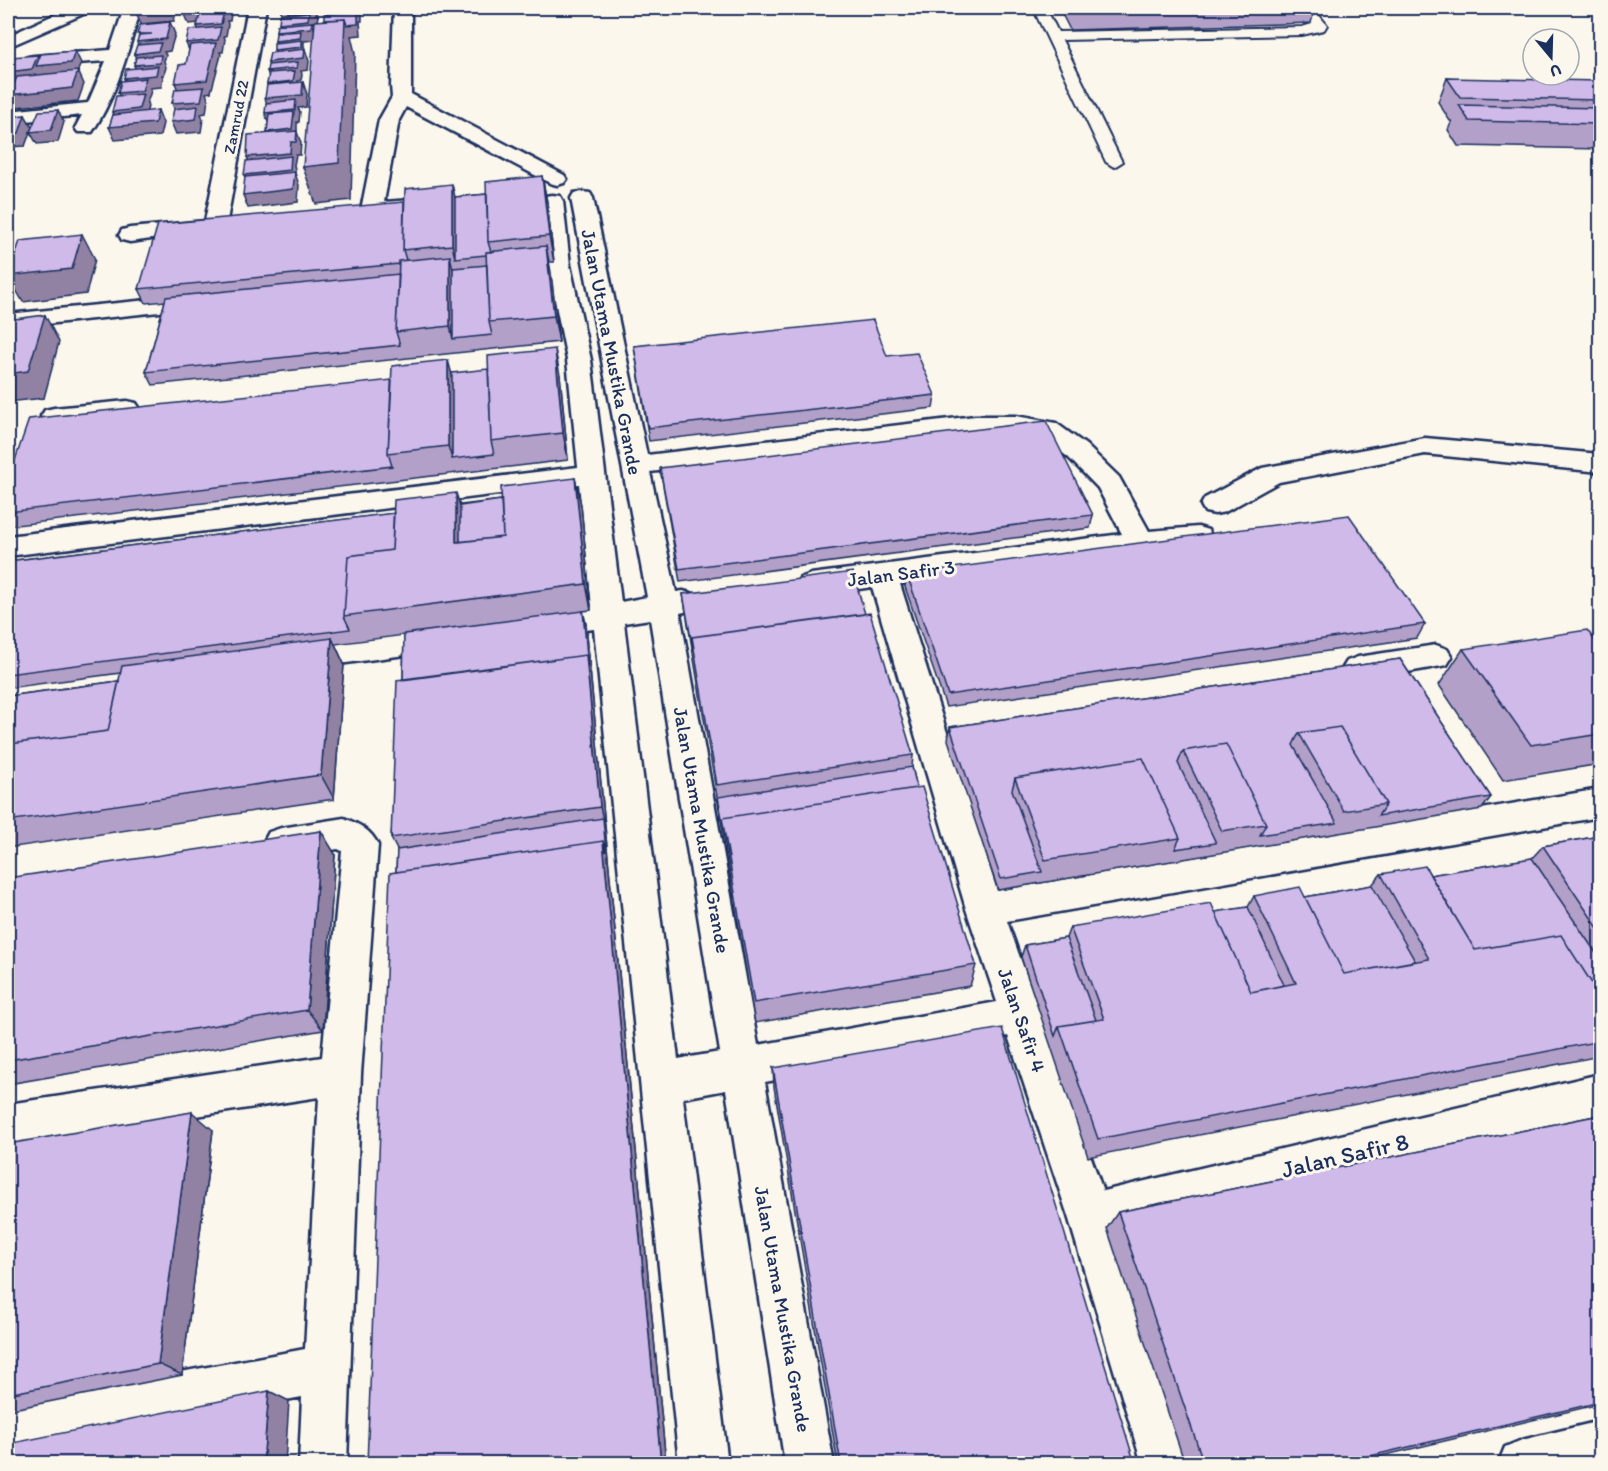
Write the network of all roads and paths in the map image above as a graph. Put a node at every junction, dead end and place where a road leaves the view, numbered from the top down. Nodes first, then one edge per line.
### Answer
1 (82, 8) edge
2 (132, 8) edge
3 (257, 8) edge
4 (402, 8) edge
5 (1040, 8) edge
6 (1306, 8) edge
7 (1056, 36) junction
8 (8, 42) edge
9 (118, 55) junction
10 (19, 62) edge
11 (402, 98) junction
12 (97, 108) junction
13 (8, 117) edge
14 (85, 128) dead end
15 (1114, 162) dead end
16 (552, 193) junction
17 (429, 204) edge
18 (372, 210) junction
19 (350, 212) edge
20 (237, 224) edge
21 (215, 226) junction
22 (130, 235) dead end
23 (225, 299) edge
24 (8, 321) edge
25 (148, 406) edge
26 (54, 416) edge
27 (1600, 464) edge
28 (634, 465) junction
29 (592, 474) junction
30 (1215, 505) dead end
31 (1198, 537) edge
32 (1140, 542) junction
33 (8, 546) edge
34 (883, 575) junction
35 (781, 589) edge
36 (713, 598) edge
37 (663, 604) junction
38 (608, 616) junction
39 (561, 623) edge
40 (478, 634) edge
41 (1436, 657) dead end
42 (267, 662) edge
43 (1330, 673) edge
44 (1600, 803) edge
45 (251, 848) edge
46 (984, 909) junction
47 (1020, 1016) junction
48 (742, 1067) junction
49 (341, 1074) junction
50 (661, 1082) junction
51 (1600, 1094) edge
52 (8, 1124) edge
53 (1090, 1216) junction
54 (326, 1369) junction
55 (8, 1428) edge
56 (1600, 1445) edge
57 (323, 1464) edge
58 (704, 1464) edge
59 (810, 1464) edge
60 (1167, 1464) edge
61 (1522, 1464) edge

1 - 8 street
2 - 9 street
3 - 21 street, Zamrud 22
4 - 11 street
5 - 7 lane
6 - 7 lane
7 - 15 lane
9 - 10 street
9 - 12 street
11 - 16 street
11 - 18 street
12 - 13 street
12 - 14 street
16 - 28 street, Jalan Utama Mustika Grande
16 - 29 street, Jalan Utama Mustika Grande
17 - 18 street
18 - 19 street
20 - 21 street
21 - 22 street
23 - 24 street
25 - 26 street
27 - 30 street
28 - 32 street
28 - 37 street, Jalan Utama Mustika Grande
29 - 33 street
29 - 38 street, Jalan Utama Mustika Grande
31 - 32 street, Jalan Safir 3
32 - 34 street, Jalan Safir 3
34 - 35 street, Jalan Safir 3
34 - 46 street, Jalan Safir 4
36 - 37 street
37 - 38 street
37 - 48 street, Jalan Utama Mustika Grande
38 - 39 street
38 - 50 street, Jalan Utama Mustika Grande
40 - 42 street
41 - 43 street
44 - 46 street
45 - 49 street
46 - 47 street, Jalan Safir 4
47 - 48 street
47 - 53 street, Jalan Safir 4
48 - 50 street
48 - 59 street, Jalan Utama Mustika Grande
49 - 52 street
49 - 54 street
50 - 58 street, Jalan Utama Mustika Grande
51 - 53 street, Jalan Safir 8
53 - 60 street, Jalan Safir 4
54 - 55 street
54 - 57 street
56 - 61 street

